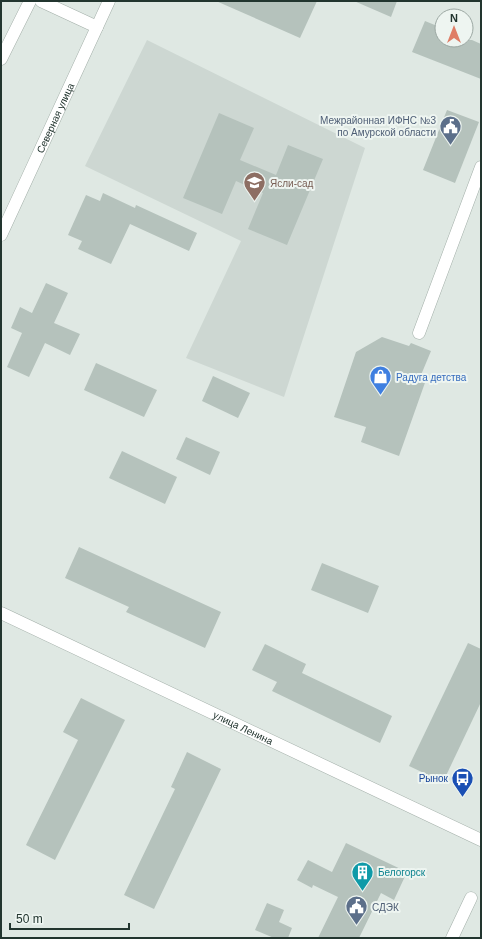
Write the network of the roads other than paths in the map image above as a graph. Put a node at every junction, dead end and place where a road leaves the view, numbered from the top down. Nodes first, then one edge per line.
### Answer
1 (30, 1) edge
2 (41, 1) edge
3 (109, 1) edge
4 (97, 27) junction
5 (1, 60) edge
6 (481, 167) edge
7 (5, 218) edge
8 (1, 235) edge
9 (419, 333) dead end
10 (3, 614) edge
11 (481, 840) edge
12 (471, 898) dead end
13 (452, 938) edge

1 - 5 street
2 - 4 street
3 - 4 street, Северная улица
4 - 7 street, Северная улица
6 - 9 street
7 - 8 street, Северная улица
10 - 11 street, улица Ленина
12 - 13 street

